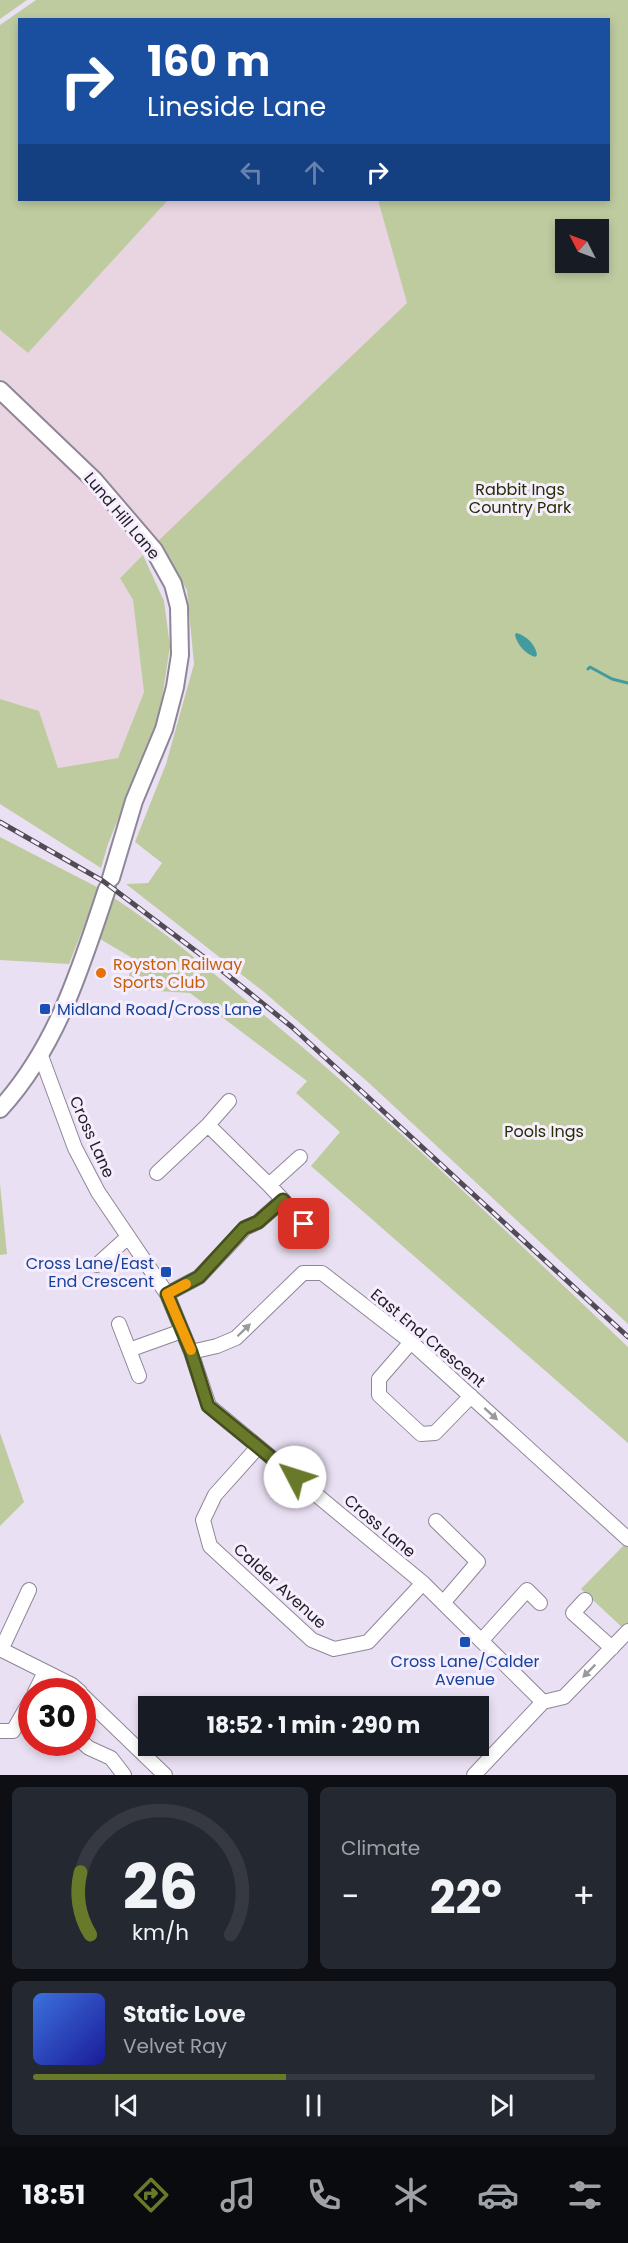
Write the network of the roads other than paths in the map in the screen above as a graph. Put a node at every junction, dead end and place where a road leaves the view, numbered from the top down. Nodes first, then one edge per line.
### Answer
1 (0, 390) edge
2 (41, 1056) junction
3 (230, 1101) dead end
4 (0, 1109) edge
5 (208, 1125) junction
6 (300, 1157) dead end
7 (157, 1173) dead end
8 (269, 1185) junction
9 (283, 1200) junction
10 (304, 1224) dead end
11 (128, 1238) junction
12 (97, 1265) dead end
13 (167, 1294) junction
14 (119, 1324) dead end
15 (182, 1331) junction
16 (411, 1342) junction
17 (129, 1350) junction
18 (191, 1352) junction
19 (139, 1376) dead end
20 (471, 1396) junction
21 (258, 1447) junction
22 (436, 1521) dead end
23 (628, 1539) edge
24 (423, 1583) junction
25 (29, 1590) dead end
26 (585, 1600) dead end
27 (540, 1602) dead end
28 (444, 1603) junction
29 (628, 1631) edge
30 (482, 1640) junction
31 (612, 1648) junction
32 (0, 1649) edge
33 (45, 1672) junction
34 (42, 1678) edge
35 (57, 1678) edge
36 (543, 1702) junction
37 (96, 1708) edge
38 (18, 1721) edge
39 (0, 1731) edge
40 (96, 1751) edge
41 (124, 1775) edge
42 (165, 1775) edge
43 (474, 1775) edge

1 - 2 main road, Lund Hill Lane
2 - 4 main road, Lund Hill Lane
2 - 11 street, Cross Lane
3 - 5 street
5 - 7 street
5 - 8 street
6 - 8 street
8 - 9 street
9 - 10 street
9 - 13 street
11 - 12 street
11 - 13 street, Cross Lane
13 - 15 street, Cross Lane
14 - 17 street
15 - 17 street
15 - 18 street, Cross Lane
18 -> 16 street, East End Crescent
16 - 20 street, East End Crescent
16 - 20 street
17 - 19 street
18 - 21 street, Cross Lane
20 -> 23 street, East End Crescent
21 - 24 street, Cross Lane
21 - 24 street, Calder Avenue
22 - 28 street
24 - 28 street, Cross Lane
25 - 32 street
26 - 31 street
27 - 30 street
28 - 30 street, Cross Lane
29 - 31 street
30 - 36 street, Cross Lane
31 -> 36 street
32 - 33 street
33 - 34 street
33 - 35 street
36 - 43 street
37 - 42 street
38 - 39 street
40 - 41 street

